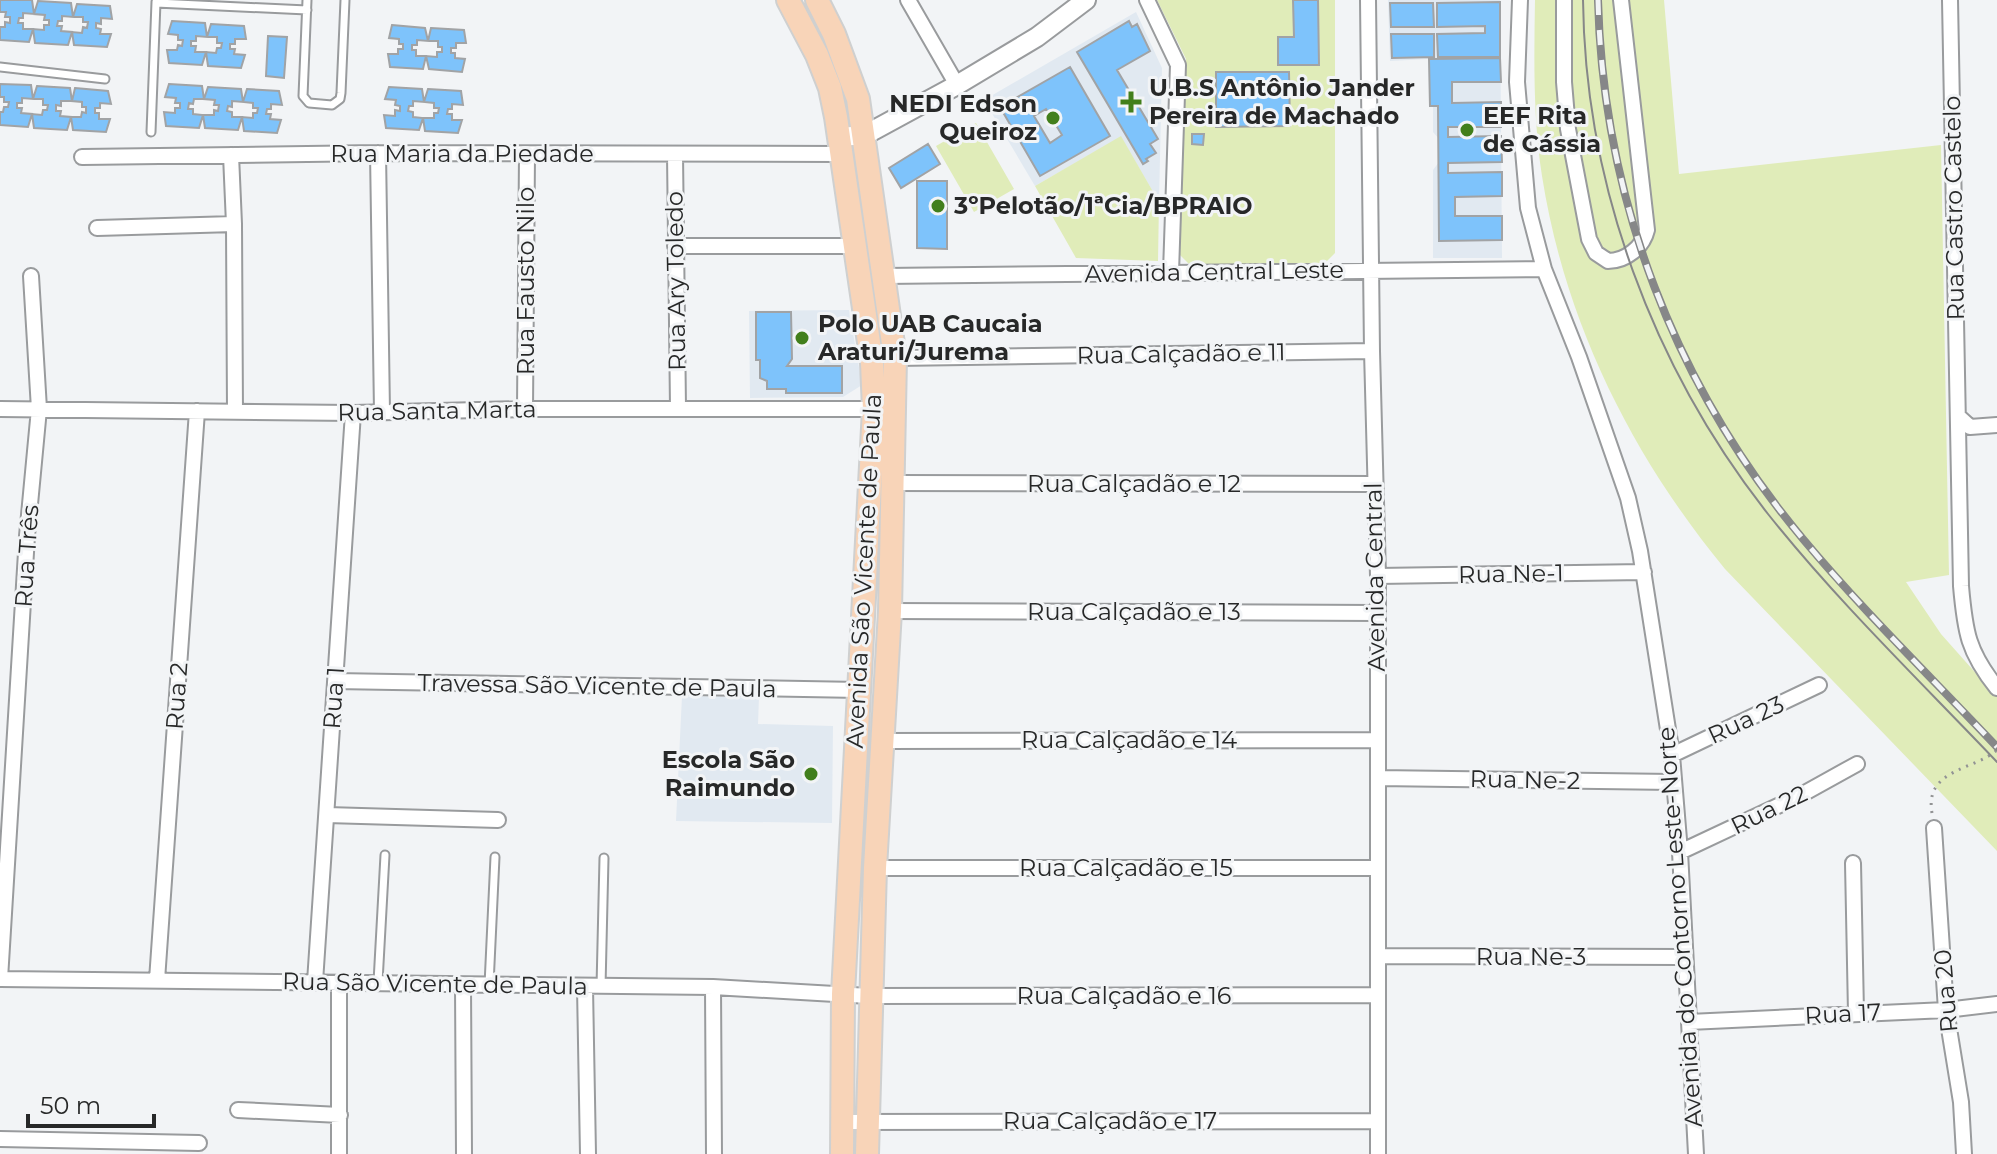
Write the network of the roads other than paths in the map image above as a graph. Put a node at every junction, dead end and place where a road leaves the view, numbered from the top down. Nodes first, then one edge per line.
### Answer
1 (307, 0) edge
2 (345, 0) edge
3 (788, 0) edge
4 (817, 0) edge
5 (908, 0) edge
6 (1086, 0) edge
7 (1147, 0) edge
8 (1368, 0) edge
9 (1520, 0) edge
10 (1564, 0) edge
11 (1621, 0) edge
12 (1950, 0) edge
13 (156, 2) edge
14 (307, 10) junction
15 (0, 67) edge
16 (105, 79) dead end
17 (957, 85) junction
18 (151, 132) dead end
19 (865, 135) junction
20 (841, 145) junction
21 (378, 153) junction
22 (527, 154) junction
23 (675, 154) junction
24 (231, 155) junction
25 (82, 157) dead end
26 (234, 224) junction
27 (97, 228) dead end
28 (675, 246) junction
29 (854, 246) junction
30 (1544, 269) junction
31 (1372, 270) junction
32 (1171, 272) junction
33 (31, 276) dead end
34 (884, 276) junction
35 (1372, 351) junction
36 (895, 358) junction
37 (678, 408) junction
38 (0, 409) edge
39 (39, 409) junction
40 (525, 409) junction
41 (874, 409) junction
42 (197, 411) junction
43 (382, 411) junction
44 (235, 412) junction
45 (353, 413) junction
46 (1959, 417) junction
47 (1997, 425) edge
48 (892, 483) junction
49 (1375, 484) junction
50 (1644, 572) junction
51 (1378, 576) junction
52 (890, 611) junction
53 (1377, 613) junction
54 (335, 681) junction
55 (1819, 685) dead end
56 (1997, 688) edge
57 (860, 690) junction
58 (1376, 740) junction
59 (882, 741) junction
60 (1672, 755) junction
61 (1857, 764) dead end
62 (1378, 778) junction
63 (1673, 782) junction
64 (327, 815) junction
65 (498, 820) dead end
66 (1934, 828) road end
67 (1680, 852) junction
68 (385, 855) dead end
69 (495, 857) dead end
70 (604, 858) dead end
71 (1853, 863) dead end
72 (875, 868) junction
73 (1377, 868) junction
74 (1379, 956) junction
75 (1683, 957) junction
76 (0, 979) edge
77 (157, 980) junction
78 (315, 982) junction
79 (339, 982) junction
80 (378, 982) junction
81 (463, 985) junction
82 (489, 985) junction
83 (585, 987) junction
84 (601, 987) junction
85 (713, 987) junction
86 (843, 994) junction
87 (1378, 995) junction
88 (869, 996) junction
89 (1997, 1004) edge
90 (1946, 1010) junction
91 (1856, 1013) junction
92 (1689, 1022) junction
93 (238, 1110) dead end
94 (340, 1115) junction
95 (869, 1121) junction
96 (1376, 1121) junction
97 (844, 1122) junction
98 (0, 1139) edge
99 (199, 1143) dead end
100 (339, 1154) edge
101 (464, 1154) edge
102 (588, 1154) edge
103 (714, 1154) edge
104 (842, 1154) edge
105 (867, 1154) edge
106 (1378, 1154) edge
107 (1696, 1154) edge
108 (1964, 1154) edge

1 - 14 lane
2 - 14 lane
3 - 20 main road, Avenida São Vicente de Paula
4 - 19 main road, Avenida São Vicente de Paula
5 - 17 street
6 - 17 street
7 - 32 street
8 - 31 street, Avenida Central
9 - 30 street, Avenida do Contorno Leste-Norte
10 - 11 street
12 - 46 street, Rua Castro Castelo
13 - 14 lane
13 - 18 lane
15 - 16 lane
17 - 19 street
19 - 20 street
19 - 34 main road, Avenida São Vicente de Paula
20 - 23 street, Rua Maria da Piedade
20 - 29 main road, Avenida São Vicente de Paula
21 - 22 street, Rua Maria da Piedade
21 - 24 street, Rua Maria da Piedade
21 - 43 street
22 - 23 street, Rua Maria da Piedade
22 - 40 street, Rua Fausto Nilo
23 - 28 street, Rua Ary Toledo
24 - 25 street, Rua Maria da Piedade
24 - 26 street
26 - 27 street
26 - 44 street
28 - 29 street
28 - 37 street, Rua Ary Toledo
29 - 41 main road, Avenida São Vicente de Paula
30 - 31 street, Avenida Central Leste
30 - 50 street, Avenida do Contorno Leste-Norte
31 - 32 street, Avenida Central Leste
31 - 35 street, Avenida Central
32 - 34 street, Avenida Central Leste
33 - 39 street, Rua Três
34 - 36 main road, Avenida São Vicente de Paula
35 - 36 street, Rua Calçadão e 11
35 - 49 street, Avenida Central
36 - 48 main road, Avenida São Vicente de Paula
37 - 40 street, Rua Santa Marta
37 - 41 street, Rua Santa Marta
38 - 39 street, Rua Santa Marta
39 - 42 street, Rua Santa Marta
39 - 76 street, Rua Três
40 - 43 street, Rua Santa Marta
41 - 57 main road, Avenida São Vicente de Paula
42 - 44 street, Rua Santa Marta
42 - 77 street, Rua 2
43 - 45 street, Rua Santa Marta
44 - 45 street, Rua Santa Marta
45 - 54 street, Rua 1
46 - 47 street
46 - 56 street, Rua Castro Castelo
48 - 49 street, Rua Calçadão e 12
48 - 52 main road, Avenida São Vicente de Paula
49 - 51 street, Avenida Central
50 - 51 street, Rua Ne-1
50 - 60 street, Avenida do Contorno Leste-Norte
51 - 53 street, Avenida Central
52 - 53 street, Rua Calçadão e 13
52 - 59 main road, Avenida São Vicente de Paula
53 - 58 street, Avenida Central
54 - 57 street, Travessa São Vicente de Paula
54 - 64 street, Rua 1
55 - 60 street, Rua 23
57 - 86 main road, Avenida São Vicente de Paula
58 - 59 street, Rua Calçadão e 14
58 - 62 street, Avenida Central
59 - 72 main road, Avenida São Vicente de Paula
60 - 63 street, Avenida do Contorno Leste-Norte
61 - 67 street, Rua 22
62 - 63 street, Rua Ne-2
62 - 73 street, Avenida Central
63 - 67 street, Avenida do Contorno Leste-Norte
64 - 65 street
64 - 78 street, Rua 1
66 - 90 street, Rua 20
67 - 75 street, Avenida do Contorno Leste-Norte
68 - 80 lane
69 - 82 lane
70 - 84 lane
71 - 91 street
72 - 73 street, Rua Calçadão e 15
72 - 88 main road, Avenida São Vicente de Paula
73 - 74 street, Avenida Central
74 - 75 street, Rua Ne-3
74 - 87 street, Avenida Central
75 - 92 street, Avenida do Contorno Leste-Norte
76 - 77 street, Rua São Vicente de Paula
77 - 78 street, Rua São Vicente de Paula
78 - 79 street, Rua São Vicente de Paula
79 - 80 street, Rua São Vicente de Paula
79 - 94 street
80 - 81 street, Rua São Vicente de Paula
81 - 82 street, Rua São Vicente de Paula
81 - 101 street
82 - 83 street, Rua São Vicente de Paula
83 - 84 street, Rua São Vicente de Paula
83 - 102 street
84 - 85 street, Rua São Vicente de Paula
85 - 86 street, Rua São Vicente de Paula
85 - 103 street
86 - 88 street, Rua São Vicente de Paula
86 - 97 main road, Avenida São Vicente de Paula
87 - 88 street, Rua Calçadão e 16
87 - 96 street, Avenida Central
88 - 95 main road, Avenida São Vicente de Paula
89 - 90 street, Rua 17
90 - 91 street, Rua 17
90 - 108 street, Rua 20
91 - 92 street, Rua 17
92 - 107 street, Avenida do Contorno Leste-Norte
93 - 94 street
94 - 100 street
95 - 96 street, Rua Calçadão e 17
95 - 97 street, Rua Calçadão e 17
95 - 105 main road, Avenida São Vicente de Paula
96 - 106 street, Avenida Central
97 - 104 main road, Avenida São Vicente de Paula
98 - 99 street

